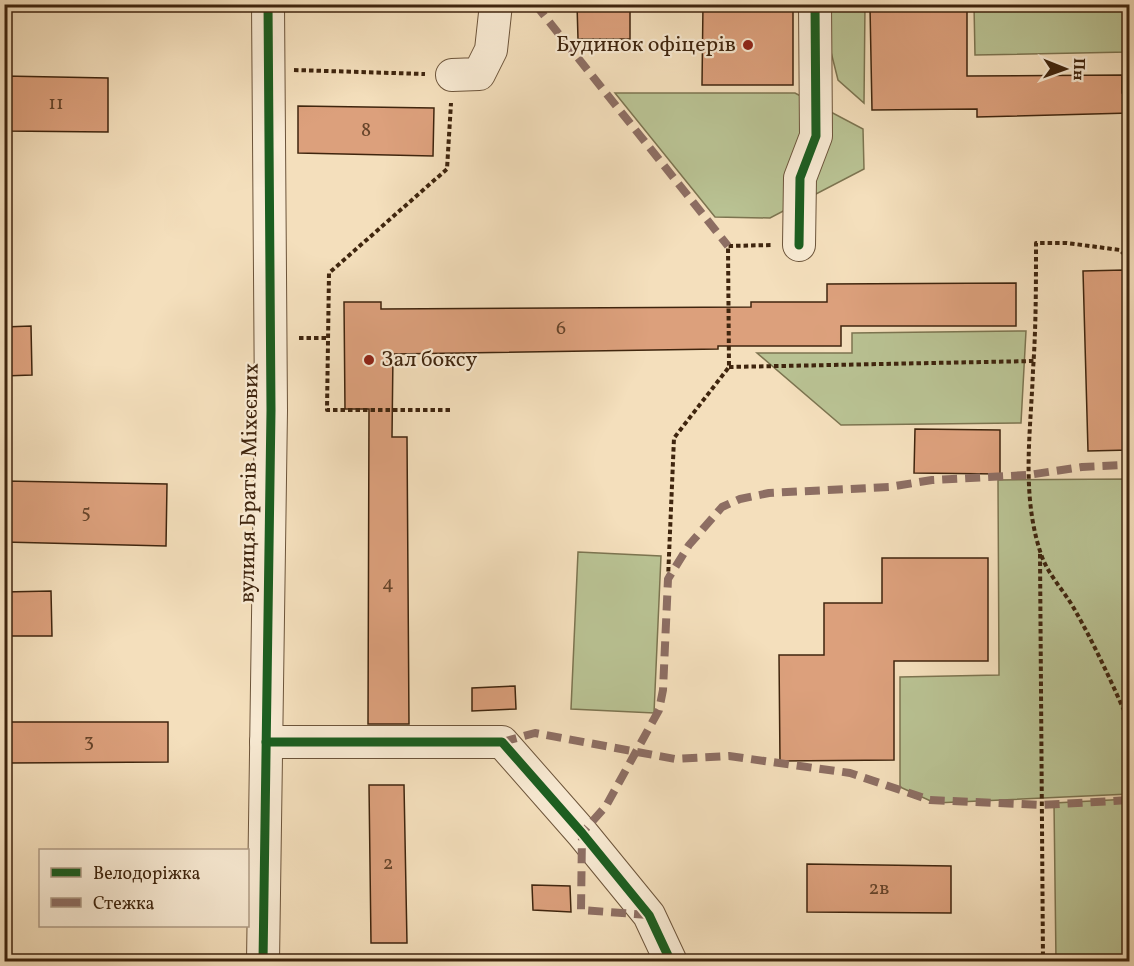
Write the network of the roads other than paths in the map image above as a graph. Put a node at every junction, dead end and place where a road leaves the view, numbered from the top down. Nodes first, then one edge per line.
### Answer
1 (268, 4) edge
2 (496, 4) edge
3 (815, 4) edge
4 (452, 75) road end
5 (799, 245) road end
6 (266, 742) junction
7 (263, 962) edge
8 (670, 962) edge

1 - 6 street, вулиця Братів Міхєєвих
2 - 4 street
3 - 5 street
6 - 7 street, вулиця Братів Міхєєвих
6 - 8 street

